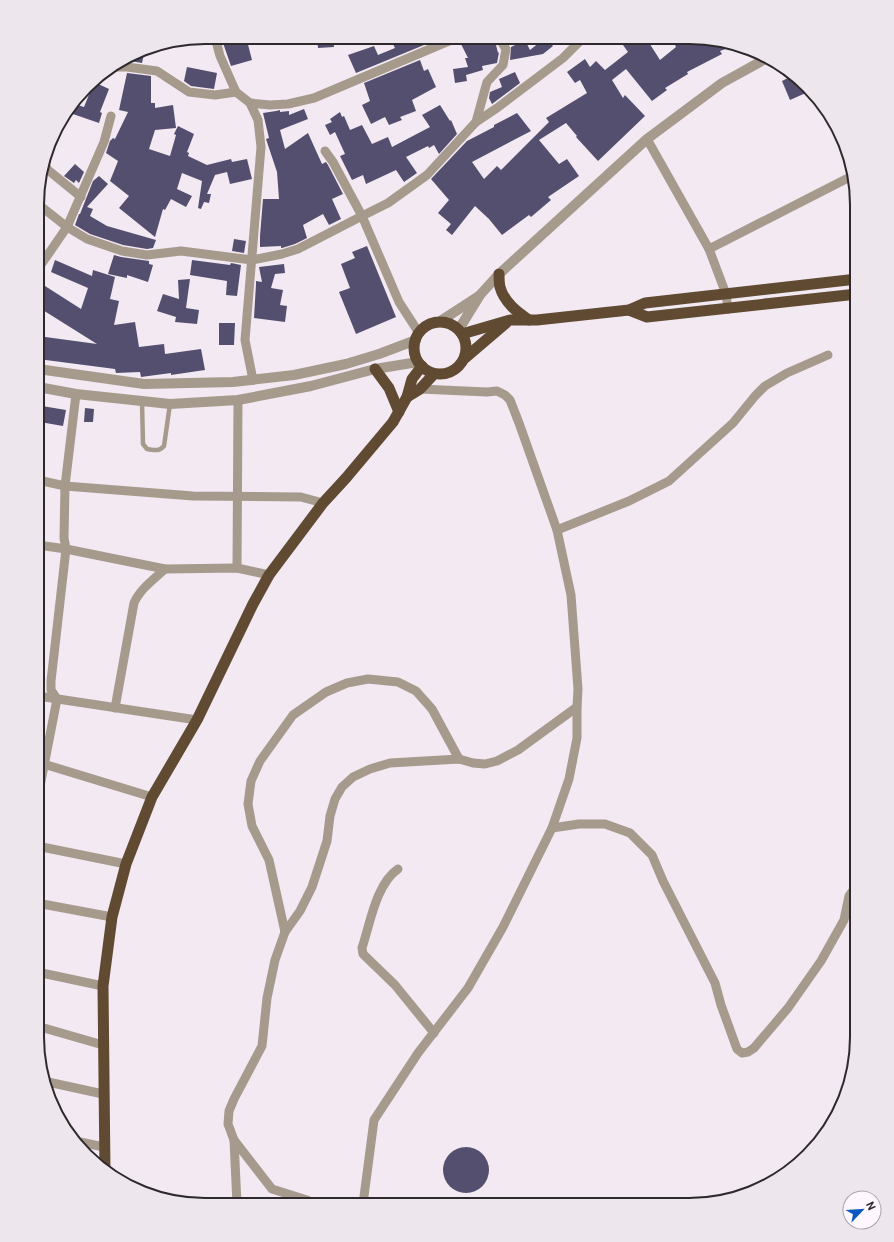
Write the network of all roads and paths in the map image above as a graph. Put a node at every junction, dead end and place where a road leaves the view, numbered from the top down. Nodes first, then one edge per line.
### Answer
1 (217, 44) edge
2 (442, 44) edge
3 (503, 44) edge
4 (577, 44) edge
5 (761, 61) edge
6 (123, 67) edge
7 (236, 92) junction
8 (250, 103) junction
9 (110, 116) dead end
10 (476, 122) junction
11 (647, 139) junction
12 (325, 151) dead end
13 (48, 170) edge
14 (848, 178) edge
15 (81, 197) junction
16 (44, 209) edge
17 (362, 216) junction
18 (67, 227) junction
19 (709, 249) junction
20 (44, 260) edge
21 (252, 260) junction
22 (499, 274) junction
23 (850, 280) edge
24 (480, 294) junction
25 (726, 294) junction
26 (850, 295) edge
27 (685, 299) junction
28 (728, 309) junction
29 (629, 310) junction
30 (686, 313) junction
31 (510, 320) junction
32 (529, 320) junction
33 (439, 322) junction
34 (460, 332) junction
35 (417, 336) junction
36 (828, 356) dead end
37 (465, 358) junction
38 (420, 364) junction
39 (375, 369) junction
40 (44, 370) edge
41 (434, 374) junction
42 (253, 380) junction
43 (44, 388) edge
44 (420, 389) junction
45 (76, 394) junction
46 (407, 397) junction
47 (238, 400) junction
48 (142, 401) junction
49 (170, 404) junction
50 (399, 412) junction
51 (44, 481) edge
52 (65, 486) junction
53 (237, 496) junction
54 (323, 503) junction
55 (557, 530) junction
56 (44, 546) edge
57 (66, 548) junction
58 (237, 568) junction
59 (165, 569) junction
60 (269, 575) junction
61 (44, 697) edge
62 (57, 699) junction
63 (576, 707) junction
64 (115, 708) junction
65 (197, 720) junction
66 (44, 751) edge
67 (459, 759) junction
68 (44, 764) edge
69 (152, 797) junction
70 (552, 828) junction
71 (44, 847) edge
72 (126, 864) junction
73 (398, 869) dead end
74 (850, 895) edge
75 (44, 904) edge
76 (112, 917) junction
77 (285, 932) junction
78 (44, 973) edge
79 (103, 986) junction
80 (44, 1028) edge
81 (434, 1032) junction
82 (103, 1045) junction
83 (50, 1083) edge
84 (103, 1094) junction
85 (234, 1140) junction
86 (84, 1143) edge
87 (104, 1147) junction
88 (105, 1163) edge
89 (237, 1198) edge
90 (301, 1198) edge
91 (364, 1198) edge

1 - 7 street
2 - 8 street
3 - 10 street
4 - 10 street
5 - 11 street
6 - 7 street
7 - 8 street
8 - 21 street
9 - 15 street
10 - 17 street
11 - 19 street
11 - 22 street
12 - 17 street
13 - 15 street
14 - 19 street
15 - 18 street
16 - 18 street
17 - 21 street
17 - 35 street
18 - 20 street
18 - 21 street
19 - 25 street
21 - 42 street
22 - 24 street
22 - 32 highway
23 - 25 highway
24 - 33 street
24 - 34 street
25 - 27 highway
25 - 28 street
26 - 28 highway
27 - 29 highway
27 - 30 highway
28 - 30 highway
29 - 30 highway
29 - 32 highway
31 - 32 highway
31 - 34 highway
31 - 37 highway
33 - 34 highway
33 - 35 highway
34 - 37 highway
35 - 38 highway
35 - 42 street
36 - 55 street
37 - 41 highway
38 - 39 street
38 - 41 highway
38 - 46 highway
39 - 47 street
39 - 50 highway
40 - 42 street
41 - 44 highway
43 - 45 street
44 - 46 highway
44 - 55 street
45 - 48 street
45 - 52 street
46 - 50 highway
47 - 49 street
47 - 53 street
48 - 49 street
48 - 49 lane
50 - 54 highway
51 - 52 street
52 - 53 street
52 - 57 street
53 - 54 street
53 - 58 street
54 - 60 highway
55 - 63 street
56 - 57 street
57 - 59 street
57 - 62 street
58 - 59 street
58 - 60 street
59 - 64 street
60 - 65 highway
61 - 62 street
62 - 64 street
62 - 66 street
63 - 67 street
63 - 70 street
64 - 65 street
65 - 69 highway
67 - 77 street
67 - 77 street
68 - 69 street
69 - 72 highway
70 - 74 street
70 - 81 street
71 - 72 street
72 - 76 highway
73 - 81 street
75 - 76 street
76 - 79 highway
77 - 85 street
78 - 79 street
79 - 82 highway
80 - 82 street
81 - 91 street
82 - 84 highway
83 - 84 street
84 - 87 highway
85 - 89 street
85 - 90 street
86 - 87 street
87 - 88 highway

